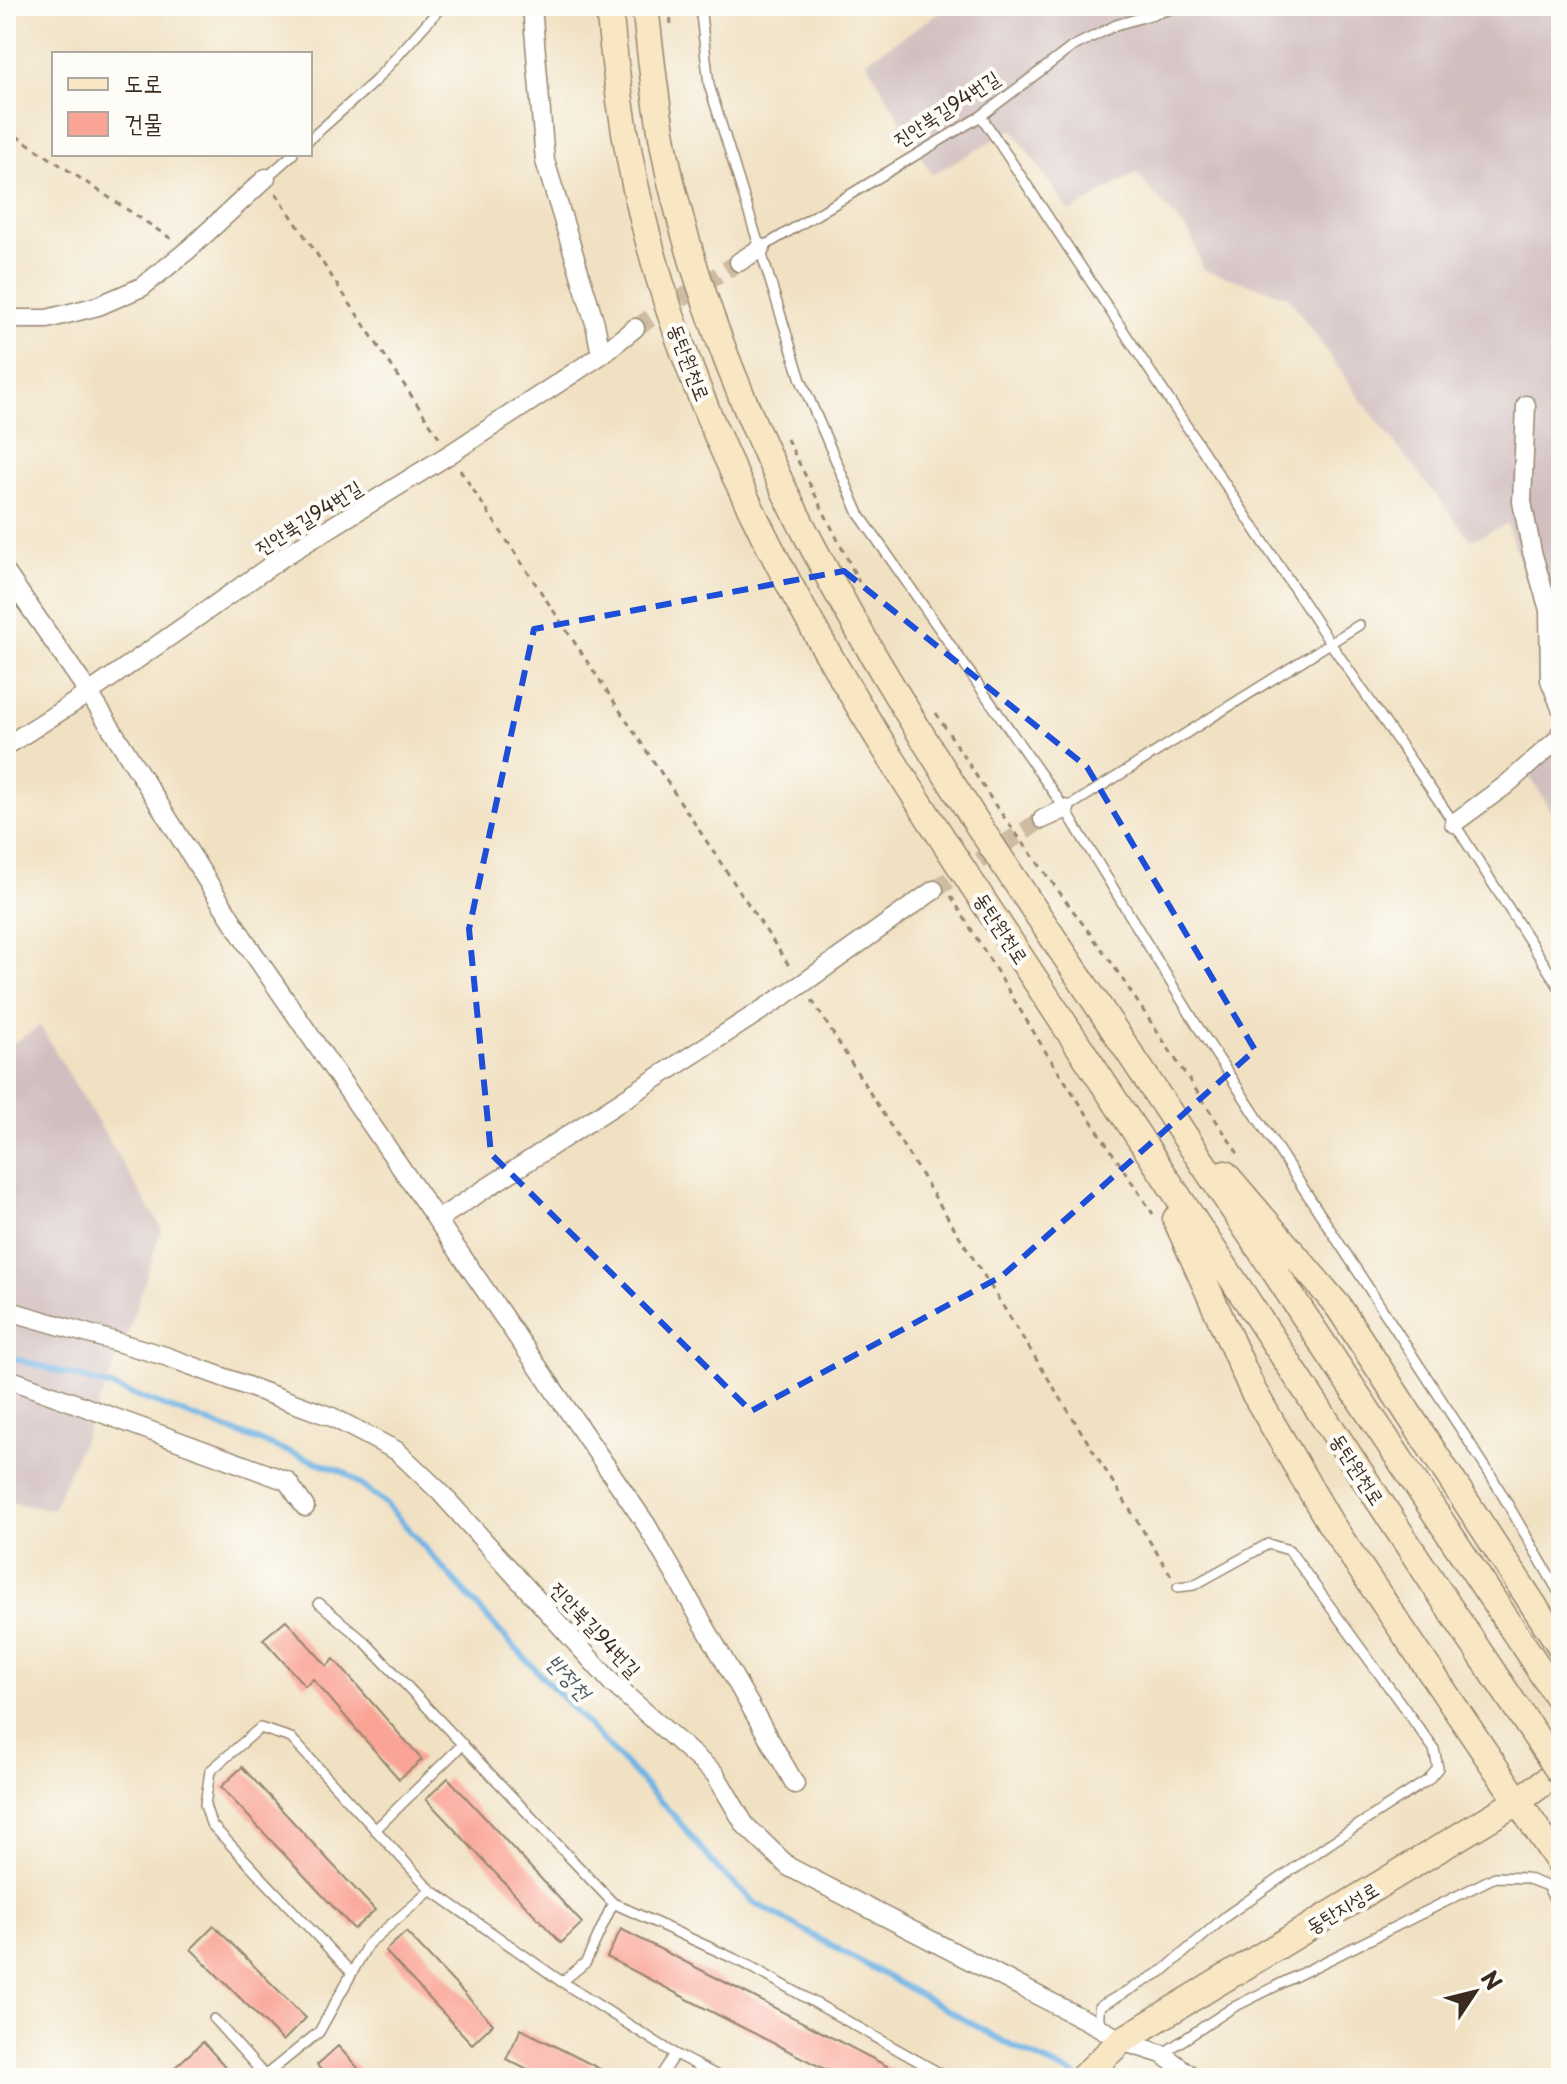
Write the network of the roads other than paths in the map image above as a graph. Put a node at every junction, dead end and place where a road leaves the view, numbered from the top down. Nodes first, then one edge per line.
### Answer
1 (442, 6) edge
2 (532, 6) edge
3 (609, 6) edge
4 (645, 6) edge
5 (700, 6) edge
6 (1181, 6) edge
7 (981, 116) junction
8 (312, 137) edge
9 (291, 156) edge
10 (266, 178) joint
11 (761, 248) junction
12 (739, 262) tunnel mouth
13 (6, 319) edge
14 (635, 328) tunnel mouth
15 (601, 355) junction
16 (1526, 405) dead end
17 (6, 573) edge
18 (1359, 625) dead end
19 (1331, 644) junction
20 (89, 693) junction
21 (1561, 708) edge
22 (1561, 732) edge
23 (6, 746) edge
24 (1065, 809) junction
25 (1043, 819) tunnel mouth
26 (1454, 823) junction
27 (934, 890) tunnel mouth
28 (1561, 990) edge
29 (1162, 1104) junction
30 (1131, 1126) junction
31 (437, 1220) junction
32 (6, 1310) edge
33 (6, 1378) edge
34 (305, 1507) dead end
35 (1178, 1587) road end
36 (1561, 1596) edge
37 (319, 1603) dead end
38 (1558, 1640) edge
39 (1561, 1702) edge
40 (463, 1744) junction
41 (1561, 1772) edge
42 (795, 1784) dead end
43 (1518, 1801) junction
44 (375, 1830) junction
45 (1561, 1865) edge
46 (431, 1890) junction
47 (613, 1903) junction
48 (1561, 1911) edge
49 (352, 1973) junction
50 (562, 1982) junction
51 (1099, 2007) joint
52 (214, 2019) dead end
53 (1102, 2035) junction
54 (675, 2054) junction
55 (1162, 2054) junction
56 (265, 2077) edge
57 (659, 2078) edge
58 (722, 2078) edge
59 (948, 2078) edge
60 (1082, 2078) edge
61 (1194, 2078) edge

1 - 8 lane
2 - 15 street
3 - 30 main road, 동탄원천로
4 - 29 main road, 동탄원천로
5 - 11 lane
6 - 7 lane, 진안북길94번길
7 - 11 lane, 진안북길94번길
7 - 19 lane
9 - 10 lane
10 - 13 street
11 - 12 street, 진안북길94번길
11 - 24 lane
14 - 15 street, 진안북길94번길
15 - 20 street, 진안북길94번길
16 - 21 street
17 - 20 street
18 - 19 lane
19 - 24 lane
19 - 26 lane
20 - 23 street, 진안북길94번길
20 - 31 street
22 - 26 street
24 - 25 street
24 - 36 lane
26 - 28 lane
27 - 31 street
29 - 38 main road
29 - 39 main road, 동탄원천로
30 - 41 main road, 동탄원천로, bridge
30 - 43 main road
31 - 42 street
32 - 53 street, 진안북길94번길
33 - 34 street
35 - 51 lane
37 - 40 lane
40 - 44 lane
40 - 47 lane
41 - 43 main road, 동탄지성로
43 - 45 main road
43 - 53 main road, 동탄지성로
44 - 46 lane
44 - 49 lane
46 - 49 lane
46 - 50 lane
47 - 50 lane
47 - 59 lane
48 - 55 lane
49 - 56 lane
50 - 54 lane
51 - 53 street
52 - 56 lane
53 - 55 street
53 - 60 main road, 동탄지성로
54 - 57 lane
54 - 58 lane
55 - 61 street

